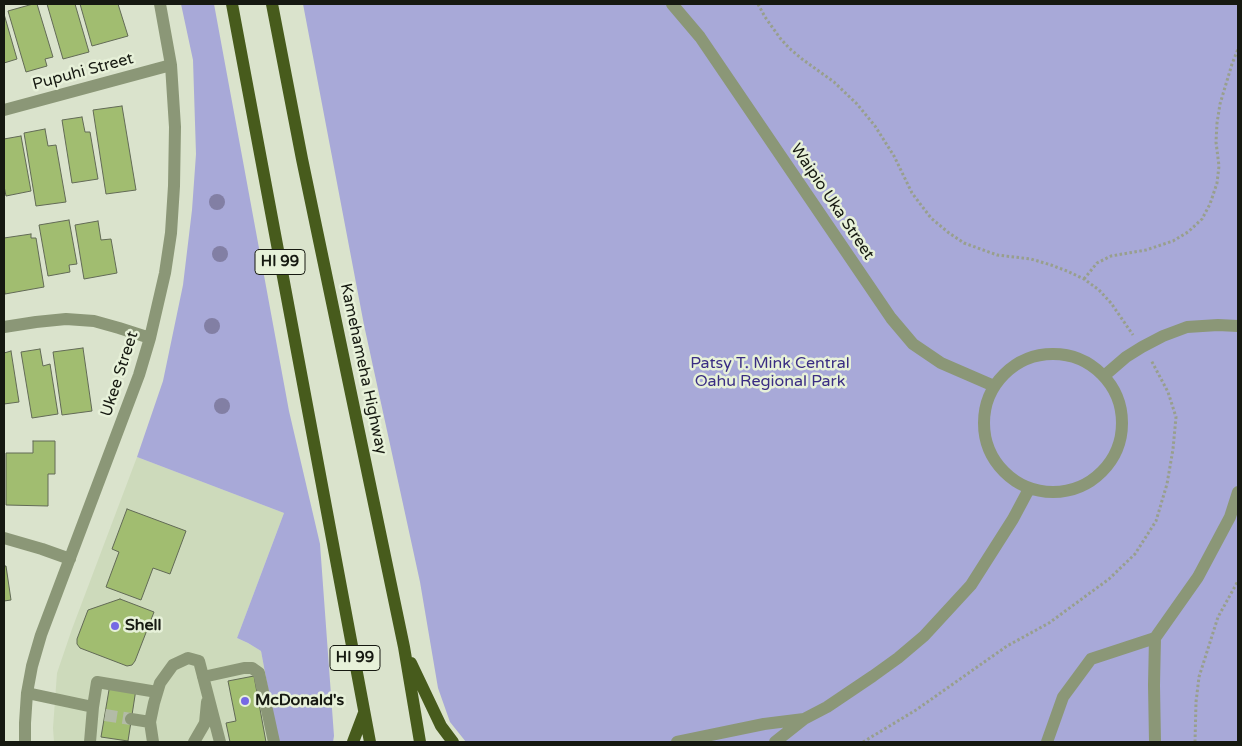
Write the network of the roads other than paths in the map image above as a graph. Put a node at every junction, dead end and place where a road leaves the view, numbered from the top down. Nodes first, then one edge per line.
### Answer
1 (160, 4) edge
2 (232, 4) edge
3 (272, 4) edge
4 (672, 4) edge
5 (171, 65) junction
6 (4, 110) edge
7 (1238, 326) edge
8 (4, 327) edge
9 (150, 338) junction
10 (1104, 376) junction
11 (994, 386) junction
12 (1029, 489) junction
13 (1238, 492) edge
14 (4, 538) edge
15 (70, 559) junction
16 (1155, 638) junction
17 (404, 647) junction
18 (203, 677) junction
19 (157, 692) junction
20 (27, 693) junction
21 (208, 694) junction
22 (365, 711) junction
23 (97, 712) junction
24 (131, 719) tunnel mouth
25 (804, 720) junction
26 (150, 722) junction
27 (25, 742) edge
28 (90, 742) edge
29 (152, 742) edge
30 (194, 742) edge
31 (220, 742) edge
32 (274, 742) edge
33 (353, 742) edge
34 (370, 742) edge
35 (420, 742) edge
36 (453, 742) edge
37 (678, 742) edge
38 (775, 742) edge
39 (1047, 742) edge
40 (1155, 742) edge

1 - 5 street, Ukee Street
2 - 22 main road, HI 99
3 - 17 main road, Kamehameha Highway / HI 99
4 - 11 street, Waipio Uka Street
5 - 6 street, Pupuhi Street
5 - 9 street, Ukee Street
7 - 10 street
8 - 9 street
9 - 15 street, Ukee Street
10 - 11 street
10 - 12 street
11 - 12 street
12 - 25 street
13 - 16 street
14 - 15 street
15 - 20 street, Ukee Street
16 - 39 street
16 - 40 street
17 - 35 main road, Kamehameha Highway / HI 99
17 - 36 main road
18 - 19 street
18 - 21 street
18 - 32 street
19 - 23 street
19 - 26 street
20 - 23 street
20 - 27 street, Ukee Street
21 - 30 street
21 - 31 street
22 - 33 main road
22 - 34 main road, HI 99
23 - 28 street
24 - 26 street
25 - 37 street
25 - 38 street
26 - 29 street

